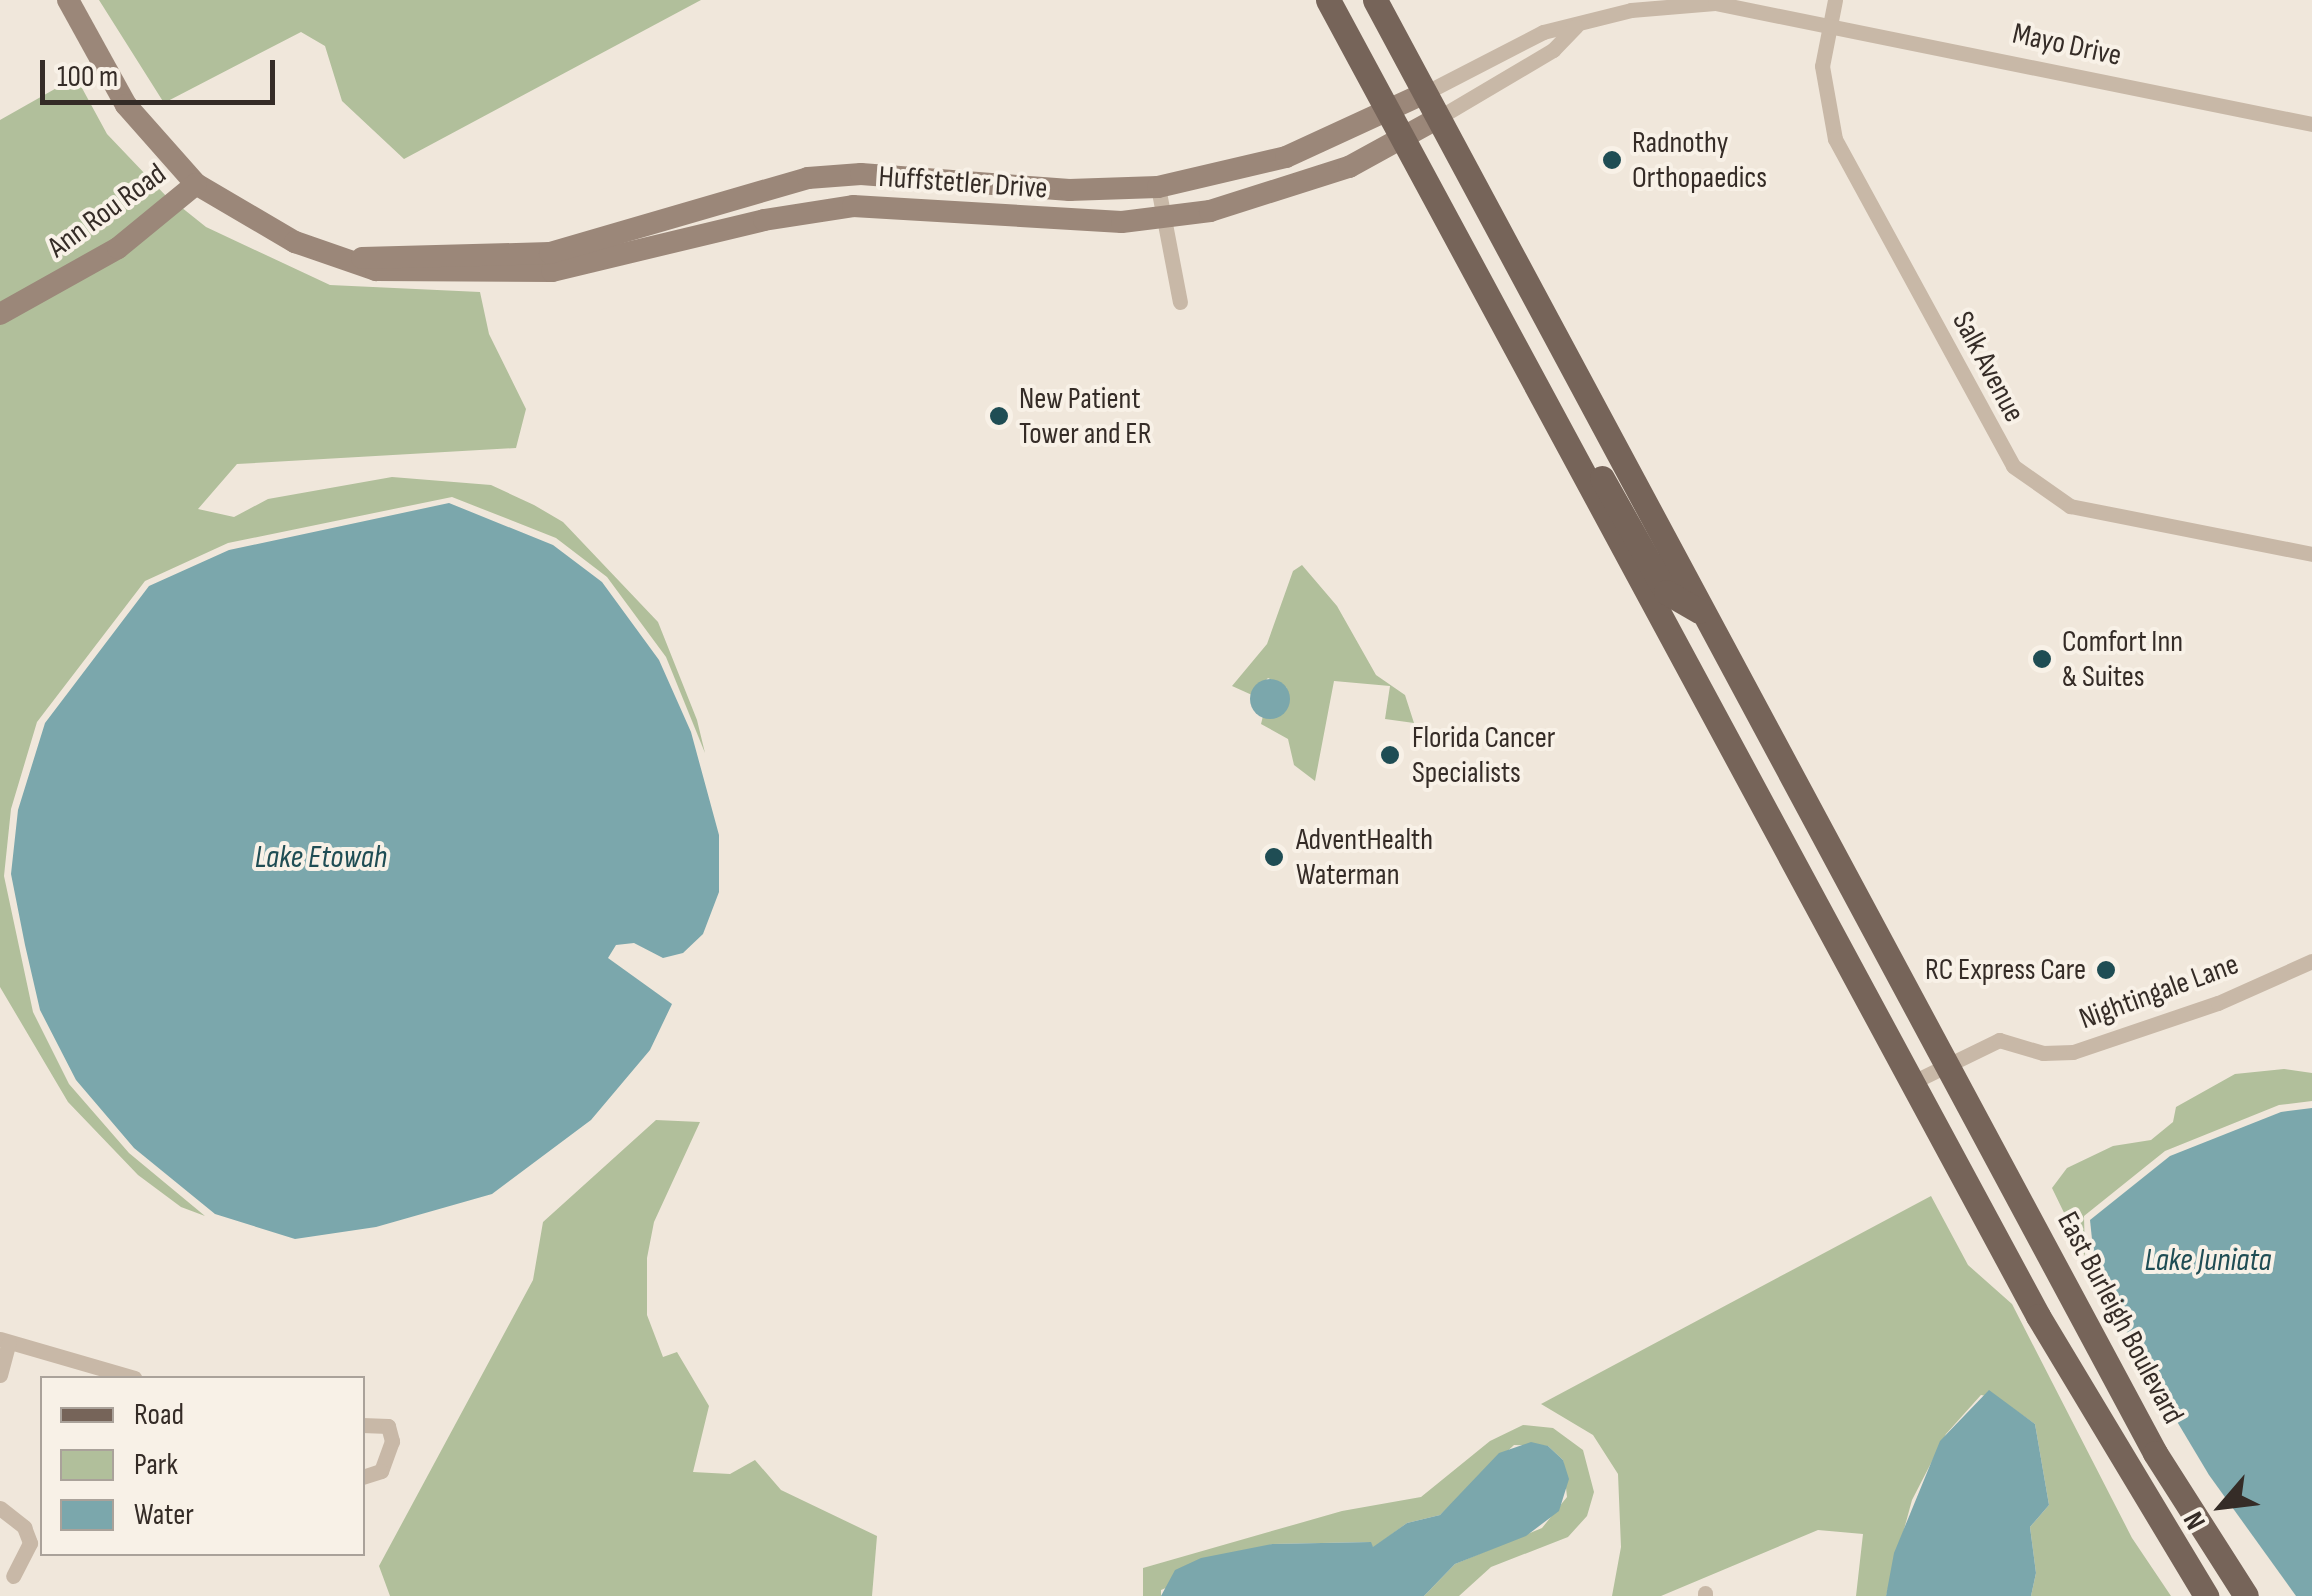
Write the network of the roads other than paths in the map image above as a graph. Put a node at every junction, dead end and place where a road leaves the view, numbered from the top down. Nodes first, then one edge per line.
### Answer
1 (68, 0) edge
2 (1328, 0) edge
3 (1374, 0) edge
4 (1836, 0) edge
5 (1830, 23) junction
6 (1576, 26) junction
7 (1425, 93) junction
8 (1388, 110) junction
9 (1438, 118) junction
10 (2312, 124) edge
11 (1403, 140) junction
12 (196, 184) junction
13 (1158, 187) junction
14 (1163, 217) junction
15 (354, 260) junction
16 (1180, 302) dead end
17 (0, 314) edge
18 (1535, 388) junction
19 (2312, 554) edge
20 (1700, 611) junction
21 (2312, 961) edge
22 (1949, 1064) junction
23 (1913, 1082) junction
24 (4, 1340) edge
25 (0, 1375) edge
26 (127, 1376) edge
27 (365, 1425) edge
28 (365, 1477) edge
29 (0, 1508) edge
30 (13, 1576) dead end
31 (2206, 1596) edge
32 (2246, 1596) edge

1 - 12 street, Huffstetler Drive
2 - 8 main road
3 - 7 main road, East Burleigh Boulevard
4 - 5 street, Salk Avenue
5 - 6 street, Mayo Drive
5 - 10 street, Mayo Drive
5 - 19 street, Salk Avenue
6 - 7 street, Mayo Drive
6 - 9 street, Mayo Drive
7 - 8 street, Huffstetler Drive
7 - 9 main road, East Burleigh Boulevard
8 - 11 main road
8 - 13 street, Huffstetler Drive
9 - 11 street, Huffstetler Drive
9 - 20 main road, East Burleigh Boulevard
11 - 14 street, Huffstetler Drive
11 - 18 main road
12 - 15 street, Huffstetler Drive
12 - 17 street, Ann Rou Road
13 - 14 street
13 - 15 street, Huffstetler Drive
14 - 15 street, Huffstetler Drive
14 - 16 street
18 - 20 main road
18 - 23 main road
20 - 22 main road, East Burleigh Boulevard
21 - 22 street, Nightingale Lane
22 - 23 street, Nightingale Lane
22 - 32 main road, East Burleigh Boulevard
23 - 31 main road
24 - 25 street
24 - 26 street
27 - 28 street
29 - 30 street

